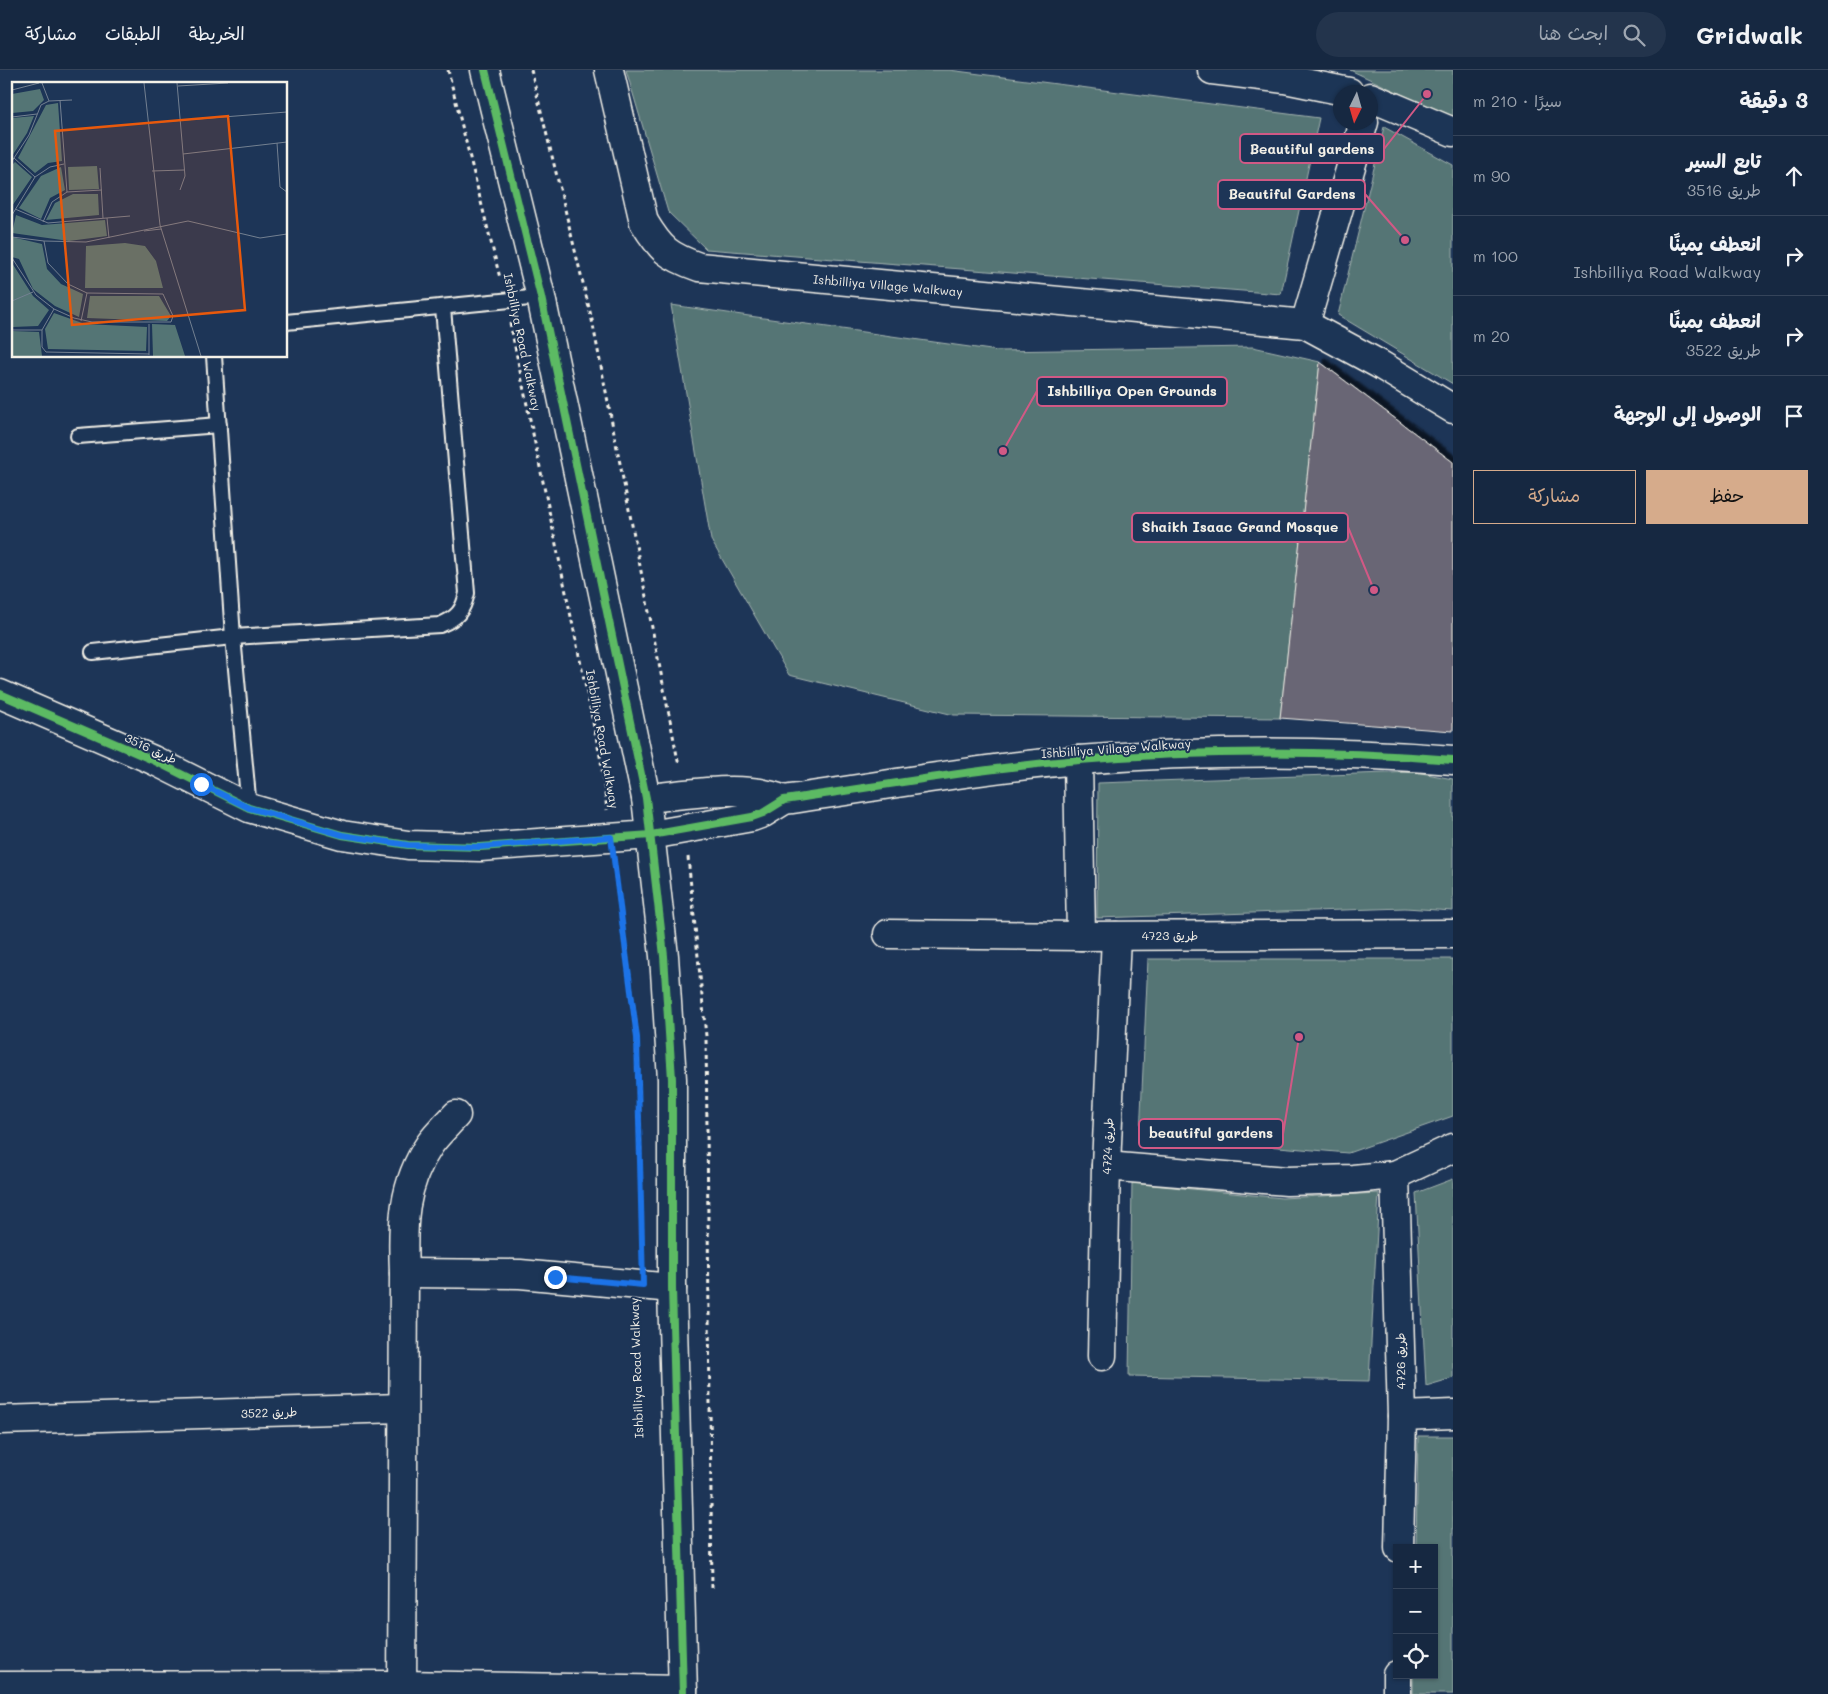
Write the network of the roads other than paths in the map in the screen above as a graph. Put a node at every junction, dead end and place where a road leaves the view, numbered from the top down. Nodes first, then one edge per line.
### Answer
1 (485, 70) edge
2 (609, 70) edge
3 (1212, 70) edge
4 (1333, 89) edge
5 (1378, 101) edge
6 (1362, 130) edge
7 (1453, 132) edge
8 (541, 297) junction
9 (443, 308) junction
10 (288, 322) edge
11 (1305, 324) junction
12 (214, 358) edge
13 (1453, 409) edge
14 (219, 425) junction
15 (78, 436) dead end
16 (233, 637) junction
17 (93, 652) dead end
18 (0, 694) edge
19 (1078, 760) junction
20 (1453, 760) edge
21 (646, 798) junction
22 (784, 800) junction
23 (249, 808) junction
24 (651, 835) junction
25 (888, 934) dead end
26 (1453, 934) edge
27 (1081, 936) junction
28 (1116, 936) junction
29 (456, 1115) dead end
30 (1453, 1148) edge
31 (1106, 1166) junction
32 (1395, 1175) junction
33 (404, 1273) junction
34 (672, 1288) junction
35 (1102, 1356) dead end
36 (402, 1408) junction
37 (1453, 1414) edge
38 (1402, 1416) junction
39 (0, 1420) edge
40 (1399, 1544) edge
41 (1397, 1679) edge
42 (0, 1686) edge
43 (402, 1690) edge
44 (683, 1692) edge
45 (1397, 1694) edge

1 - 8 street
2 - 11 street, Ishbilliya Village Walkway
3 - 4 street
5 - 7 street
6 - 11 street
8 - 9 lane
8 - 21 street
9 - 10 lane
9 - 16 lane
11 - 13 street, Ishbilliya Village Walkway
12 - 14 lane
14 - 15 lane
14 - 16 lane
16 - 17 lane
16 - 23 lane
18 - 23 street, طريق 3516
19 - 20 street, Ishbilliya Village Walkway
19 - 22 street, Ishbilliya Village Walkway
19 - 27 street
21 - 22 street
21 - 24 street
22 - 24 street, طريق 3516
23 - 24 street, طريق 3516
24 - 34 street
25 - 27 street, طريق 4723
26 - 28 street, طريق 4723
27 - 28 street, طريق 4723
28 - 31 street, طريق 4724
29 - 33 street
30 - 32 street
31 - 32 street
31 - 35 street, طريق 4724
32 - 38 street, طريق 4726
33 - 34 street
33 - 36 street
34 - 44 street
36 - 39 street, طريق 3522
36 - 43 street
37 - 38 street
38 - 40 street, طريق 4726
41 - 45 street
42 - 43 street
43 - 44 street

